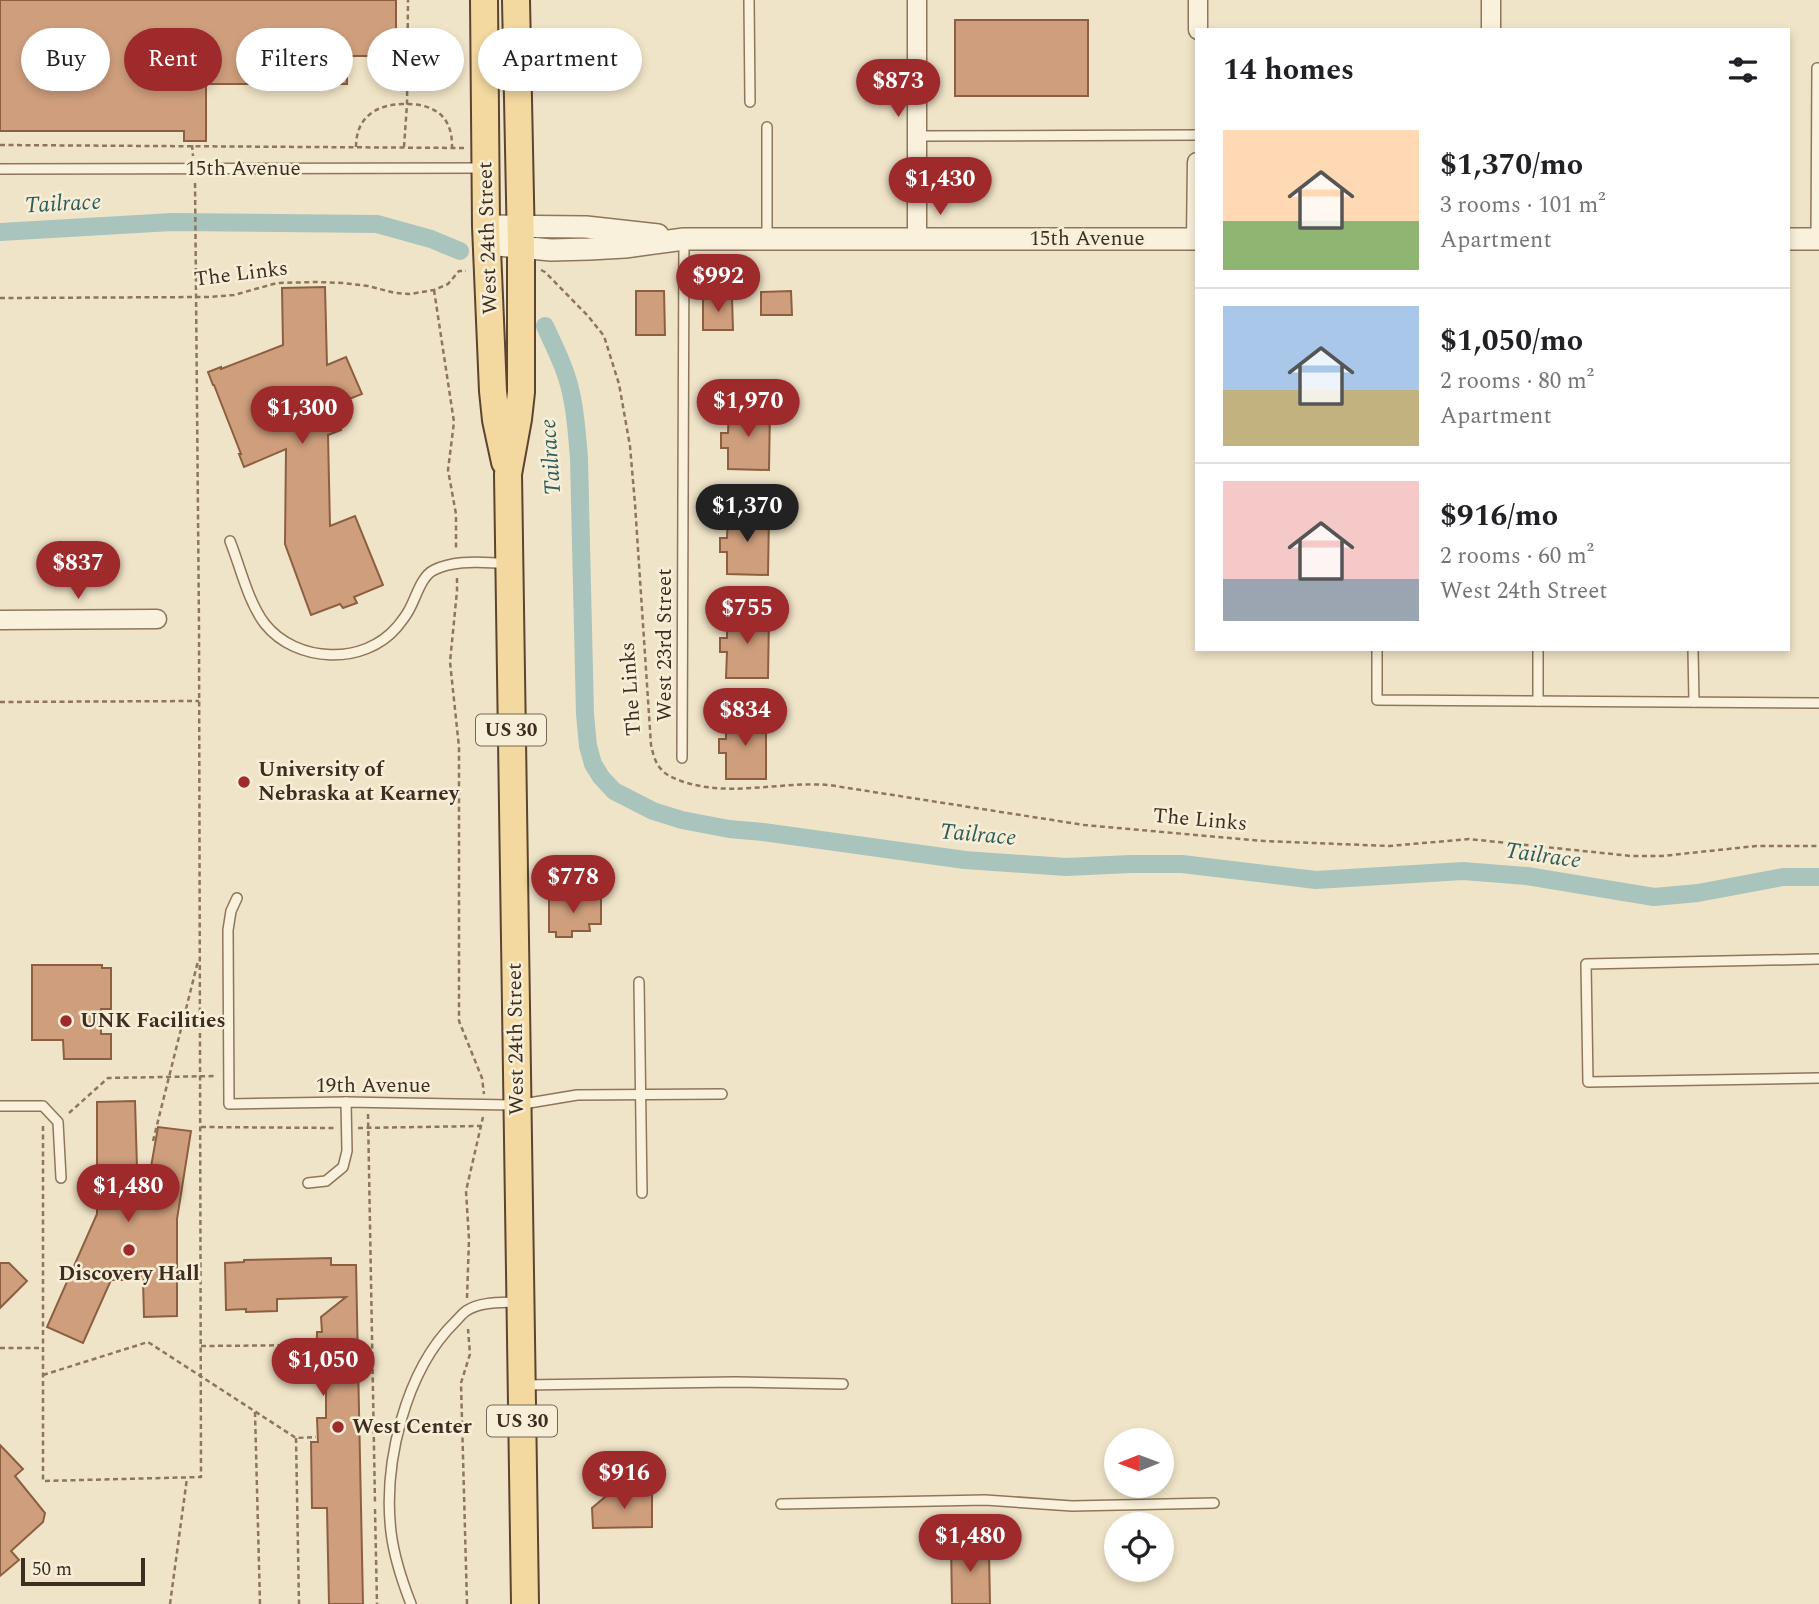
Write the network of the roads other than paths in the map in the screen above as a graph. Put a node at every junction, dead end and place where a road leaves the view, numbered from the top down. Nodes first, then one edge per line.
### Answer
1 (484, 0) edge
2 (516, 0) edge
3 (750, 0) edge
4 (917, 0) edge
5 (1198, 0) edge
6 (1491, 0) edge
7 (1198, 28) edge
8 (1491, 28) edge
9 (1819, 68) edge
10 (750, 102) dead end
11 (767, 127) dead end
12 (1195, 135) edge
13 (917, 136) junction
14 (479, 158) junction
15 (0, 169) edge
16 (487, 235) junction
17 (684, 239) junction
18 (767, 239) junction
19 (917, 239) junction
20 (1195, 239) edge
21 (1790, 239) edge
22 (1817, 239) edge
23 (521, 248) junction
24 (508, 474) junction
25 (230, 541) dead end
26 (509, 563) junction
27 (0, 620) edge
28 (157, 620) dead end
29 (1377, 651) edge
30 (1538, 651) edge
31 (1693, 651) edge
32 (1538, 701) junction
33 (1694, 702) junction
34 (1819, 702) edge
35 (682, 758) dead end
36 (237, 898) dead end
37 (1819, 959) edge
38 (639, 982) dead end
39 (1819, 1077) edge
40 (640, 1094) junction
41 (722, 1094) dead end
42 (346, 1102) junction
43 (517, 1105) junction
44 (0, 1106) edge
45 (61, 1178) dead end
46 (308, 1183) dead end
47 (642, 1193) dead end
48 (520, 1302) junction
49 (843, 1384) dead end
50 (521, 1385) junction
51 (1214, 1503) dead end
52 (781, 1504) dead end
53 (411, 1604) edge
54 (525, 1604) edge

1 - 14 main road, West 24th Street / US 30
2 - 23 main road, West 24th Street / US 30
3 - 10 lane
4 - 13 street
5 - 7 street
6 - 8 street
9 - 22 lane
11 - 18 lane
12 - 13 lane
13 - 19 street
14 - 15 lane, 15th Avenue
14 - 16 main road, West 24th Street / US 30
16 - 23 street, 15th Avenue
16 - 24 main road, West 24th Street / US 30
17 - 18 street, 15th Avenue
17 - 23 street, 15th Avenue
17 - 35 lane, West 23rd Street
18 - 19 street, 15th Avenue
19 - 20 street, 15th Avenue
21 - 22 street
23 - 24 main road, West 24th Street / US 30
24 - 26 main road, West 24th Street / US 30
25 - 26 lane
26 - 43 main road, West 24th Street / US 30
27 - 28 street
29 - 32 lane
30 - 32 lane
31 - 33 lane
32 - 33 lane
33 - 34 lane
36 - 42 lane, 19th Avenue
37 - 39 lane
38 - 40 lane
40 - 41 lane, 19th Avenue
40 - 43 lane, 19th Avenue
40 - 47 lane
42 - 43 lane, 19th Avenue
42 - 46 lane
43 - 48 main road, West 24th Street / US 30
44 - 45 lane
48 - 50 main road, West 24th Street / US 30
48 - 53 lane
49 - 50 lane
50 - 54 main road, West 24th Street / US 30
51 - 52 lane

